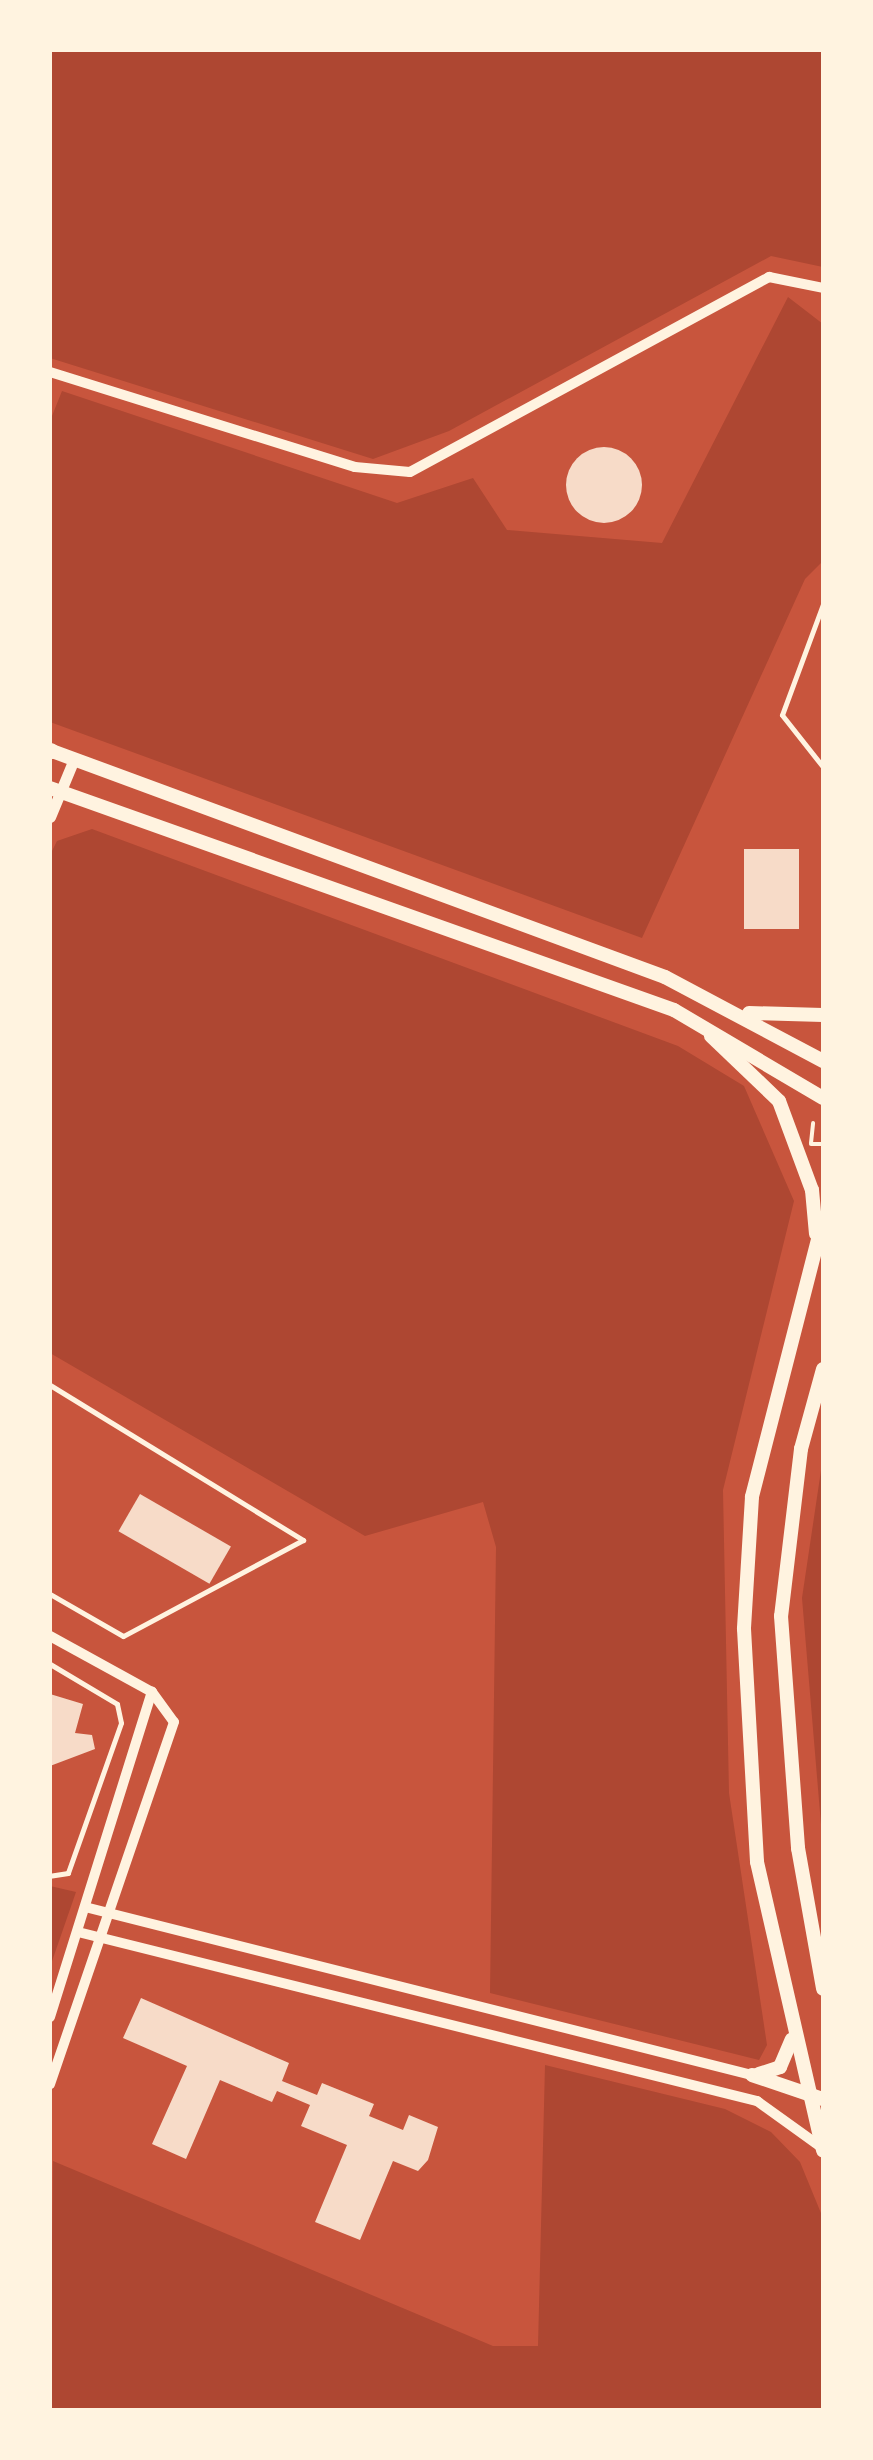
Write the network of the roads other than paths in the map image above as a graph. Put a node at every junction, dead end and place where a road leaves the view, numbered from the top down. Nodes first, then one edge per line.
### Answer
1 (823, 288) edge
2 (50, 372) edge
3 (823, 604) edge
4 (50, 752) edge
5 (74, 759) junction
6 (823, 767) edge
7 (56, 790) edge
8 (50, 817) edge
9 (674, 1010) junction
10 (743, 1013) junction
11 (823, 1014) edge
12 (823, 1062) edge
13 (823, 1098) edge
14 (823, 1220) edge
15 (816, 1243) junction
16 (823, 1369) edge
17 (50, 1384) edge
18 (50, 1594) edge
19 (50, 1636) edge
20 (50, 1664) edge
21 (152, 1692) junction
22 (50, 1876) edge
23 (86, 1907) junction
24 (111, 1914) junction
25 (78, 1932) junction
26 (103, 1938) junction
27 (823, 1989) edge
28 (508, 2013) junction
29 (50, 2016) edge
30 (508, 2034) junction
31 (792, 2034) junction
32 (752, 2075) junction
33 (50, 2084) edge
34 (816, 2097) edge
35 (823, 2150) edge

1 - 2 street
3 - 6 lane
4 - 5 main road
5 - 7 street
5 - 10 main road
7 - 8 street
7 - 9 main road
9 - 13 main road
9 - 15 main road
10 - 11 main road
10 - 12 main road
14 - 15 main road
15 - 31 main road
16 - 27 main road
17 - 18 lane
19 - 21 street
20 - 22 lane
21 - 23 street
21 - 24 street
23 - 24 street
23 - 25 street
24 - 26 street
24 - 28 street
25 - 26 street
25 - 29 street
26 - 30 street
26 - 33 street
28 - 30 street
28 - 32 street
30 - 35 street
31 - 32 main road
31 - 34 main road
32 - 34 main road
34 - 35 main road

